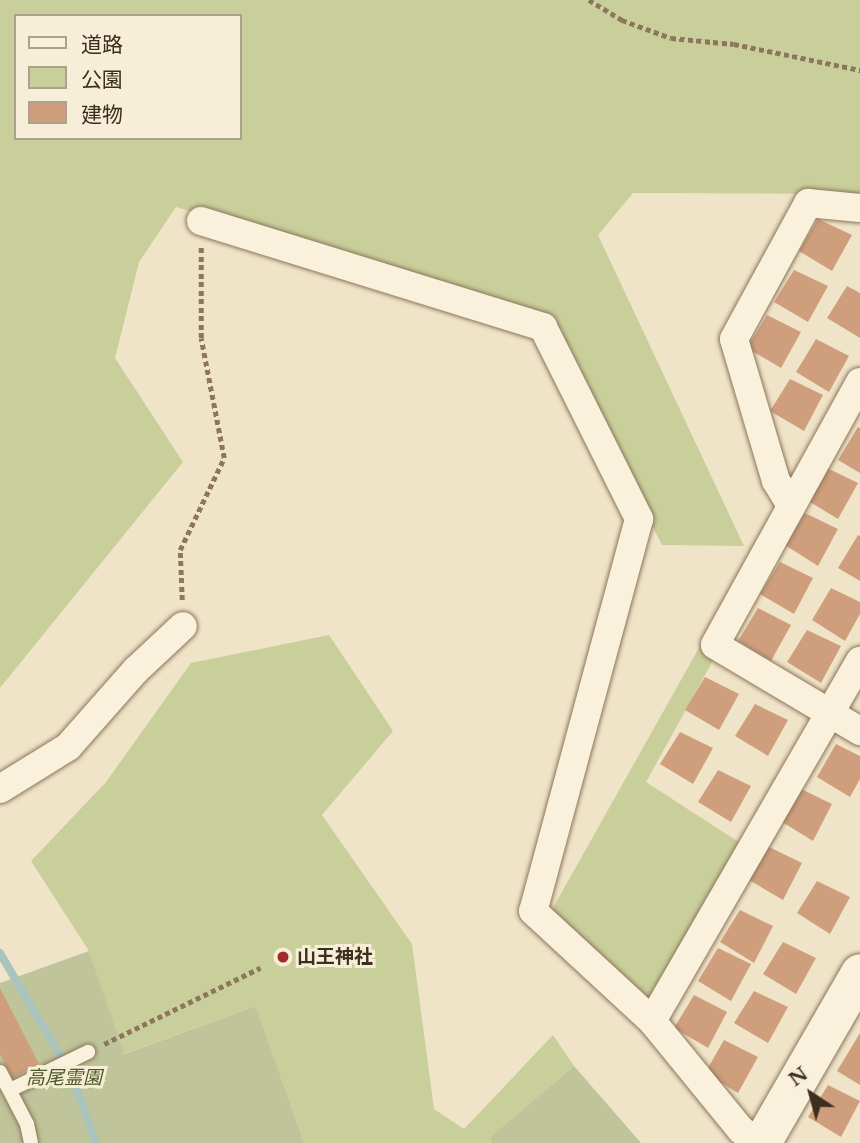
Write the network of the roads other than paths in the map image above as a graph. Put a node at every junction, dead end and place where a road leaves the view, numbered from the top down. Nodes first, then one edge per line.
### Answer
1 (860, 208) edge
2 (201, 221) road end
3 (860, 382) edge
4 (790, 504) junction
5 (183, 626) road end
6 (860, 661) edge
7 (829, 714) junction
8 (860, 732) edge
9 (0, 789) edge
10 (860, 974) edge
11 (652, 1021) junction
12 (88, 1052) road end
13 (0, 1072) edge
14 (10, 1090) junction
15 (31, 1143) edge
16 (760, 1143) edge

1 - 4 street
2 - 11 street
3 - 4 street
4 - 7 street
5 - 9 street
6 - 7 street
7 - 8 street
7 - 11 street
10 - 16 street
11 - 16 street
12 - 14 lane
13 - 14 lane
14 - 15 lane

